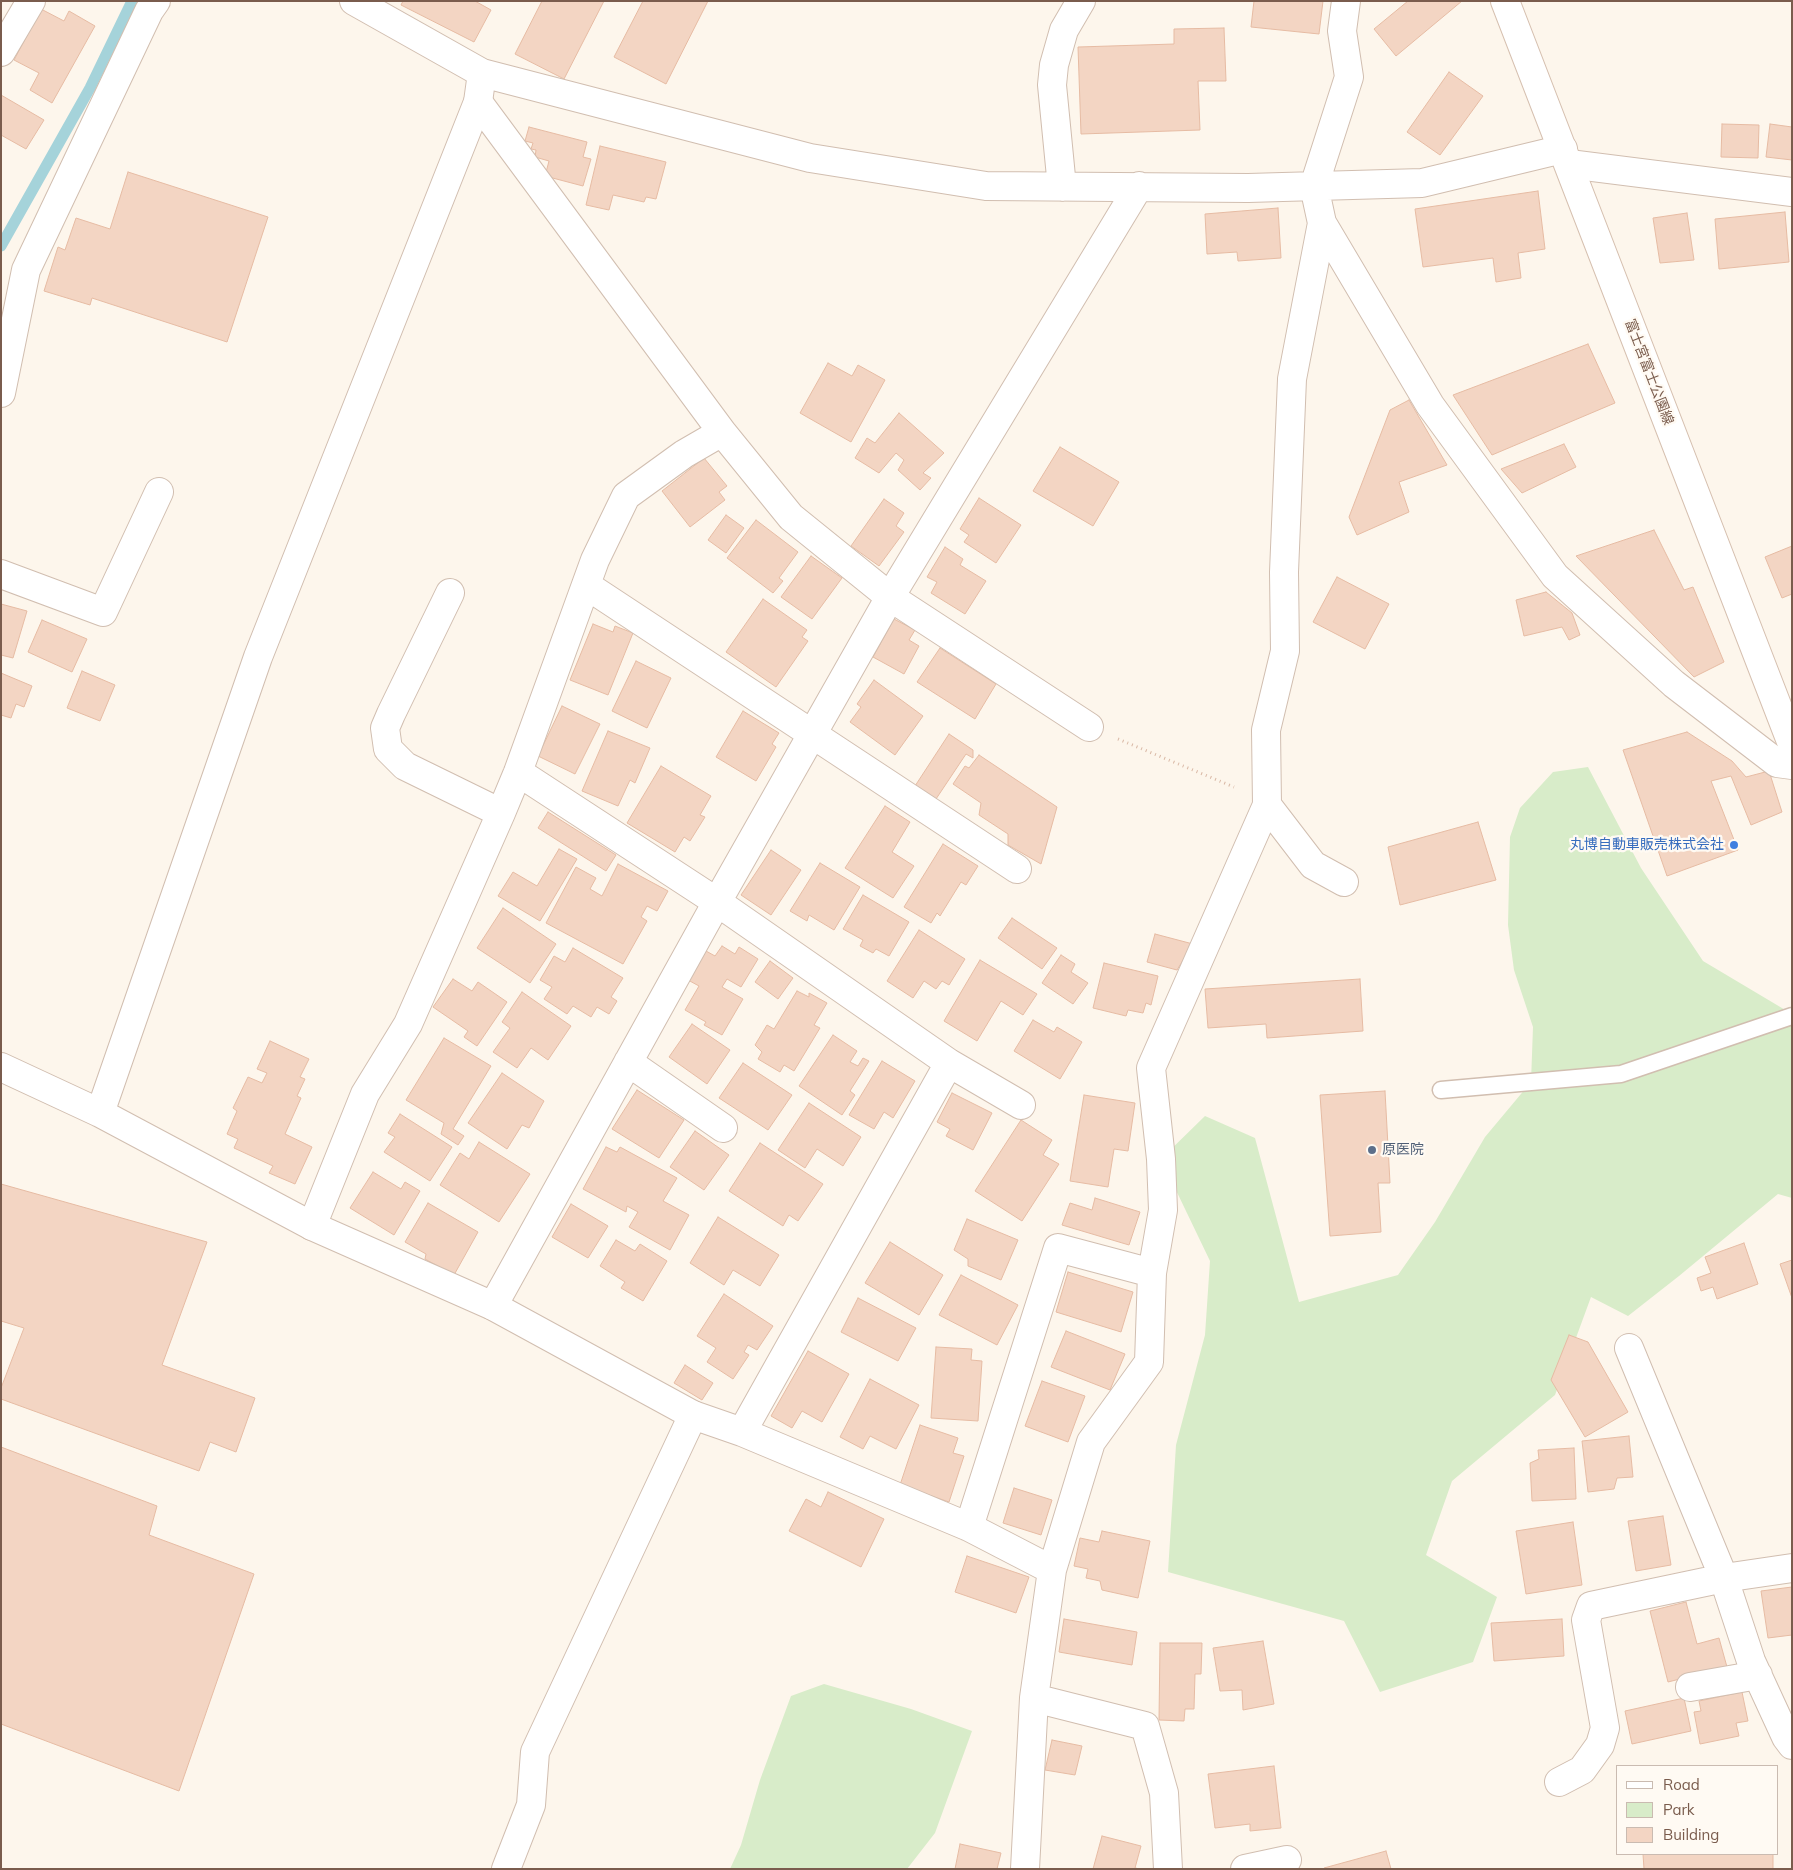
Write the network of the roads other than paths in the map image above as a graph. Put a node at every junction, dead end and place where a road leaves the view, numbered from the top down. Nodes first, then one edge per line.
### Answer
1 (31, 1) edge
2 (156, 1) edge
3 (354, 1) edge
4 (1080, 1) edge
5 (1346, 1) edge
6 (1505, 1) edge
7 (1, 52) edge
8 (482, 73) junction
9 (478, 102) junction
10 (1566, 156) junction
11 (1062, 186) junction
12 (1139, 186) junction
13 (1314, 186) junction
14 (1792, 192) edge
15 (1322, 223) junction
16 (1, 393) edge
17 (722, 432) junction
18 (159, 492) dead end
19 (1, 574) edge
20 (586, 585) junction
21 (450, 593) dead end
22 (890, 597) junction
23 (1089, 727) road end
24 (812, 735) junction
25 (1792, 744) edge
26 (1792, 765) edge
27 (518, 772) junction
28 (1267, 805) junction
29 (501, 812) junction
30 (1016, 869) dead end
31 (1344, 882) dead end
32 (717, 902) junction
33 (1792, 1016) edge
34 (628, 1062) junction
35 (949, 1062) junction
36 (1, 1067) edge
37 (1441, 1090) dead end
38 (1021, 1105) dead end
39 (100, 1113) junction
40 (723, 1128) dead end
41 (312, 1226) junction
42 (1152, 1272) junction
43 (494, 1306) junction
44 (1629, 1348) dead end
45 (693, 1415) junction
46 (742, 1432) junction
47 (969, 1527) junction
48 (1792, 1568) edge
49 (1052, 1570) junction
50 (1724, 1578) junction
51 (1758, 1675) junction
52 (1690, 1687) dead end
53 (1034, 1698) junction
54 (1792, 1745) edge
55 (1559, 1782) dead end
56 (1286, 1860) dead end
57 (506, 1869) edge
58 (1025, 1869) edge
59 (1168, 1869) edge
60 (1245, 1869) edge

1 - 7 street
2 - 16 street
3 - 8 street
4 - 11 street
5 - 13 street
6 - 10 street, 富士宮富士公園線
8 - 9 street
8 - 11 street
9 - 17 street
9 - 39 street
10 - 13 street
10 - 14 street
10 - 25 street, 富士宮富士公園線
11 - 12 street
12 - 13 street
12 - 22 street
13 - 15 street
15 - 26 street
15 - 28 street
17 - 20 street
17 - 22 street
18 - 19 street
20 - 24 street
20 - 27 street
21 - 29 street
22 - 23 street
22 - 24 street
24 - 30 street
24 - 32 street
27 - 29 street
27 - 32 street
28 - 31 street
28 - 42 street
29 - 41 street
32 - 34 street
32 - 35 street
33 - 37 lane
34 - 40 street
34 - 43 street
35 - 38 street
35 - 46 street
36 - 39 street
39 - 41 street
41 - 43 street
42 - 47 street
42 - 49 street
43 - 45 street
44 - 50 street
45 - 46 street
45 - 57 street
46 - 47 street
47 - 49 street
48 - 50 street
49 - 53 street
50 - 51 street
50 - 55 street
51 - 52 street
51 - 54 street
53 - 58 street
53 - 59 street
56 - 60 street

